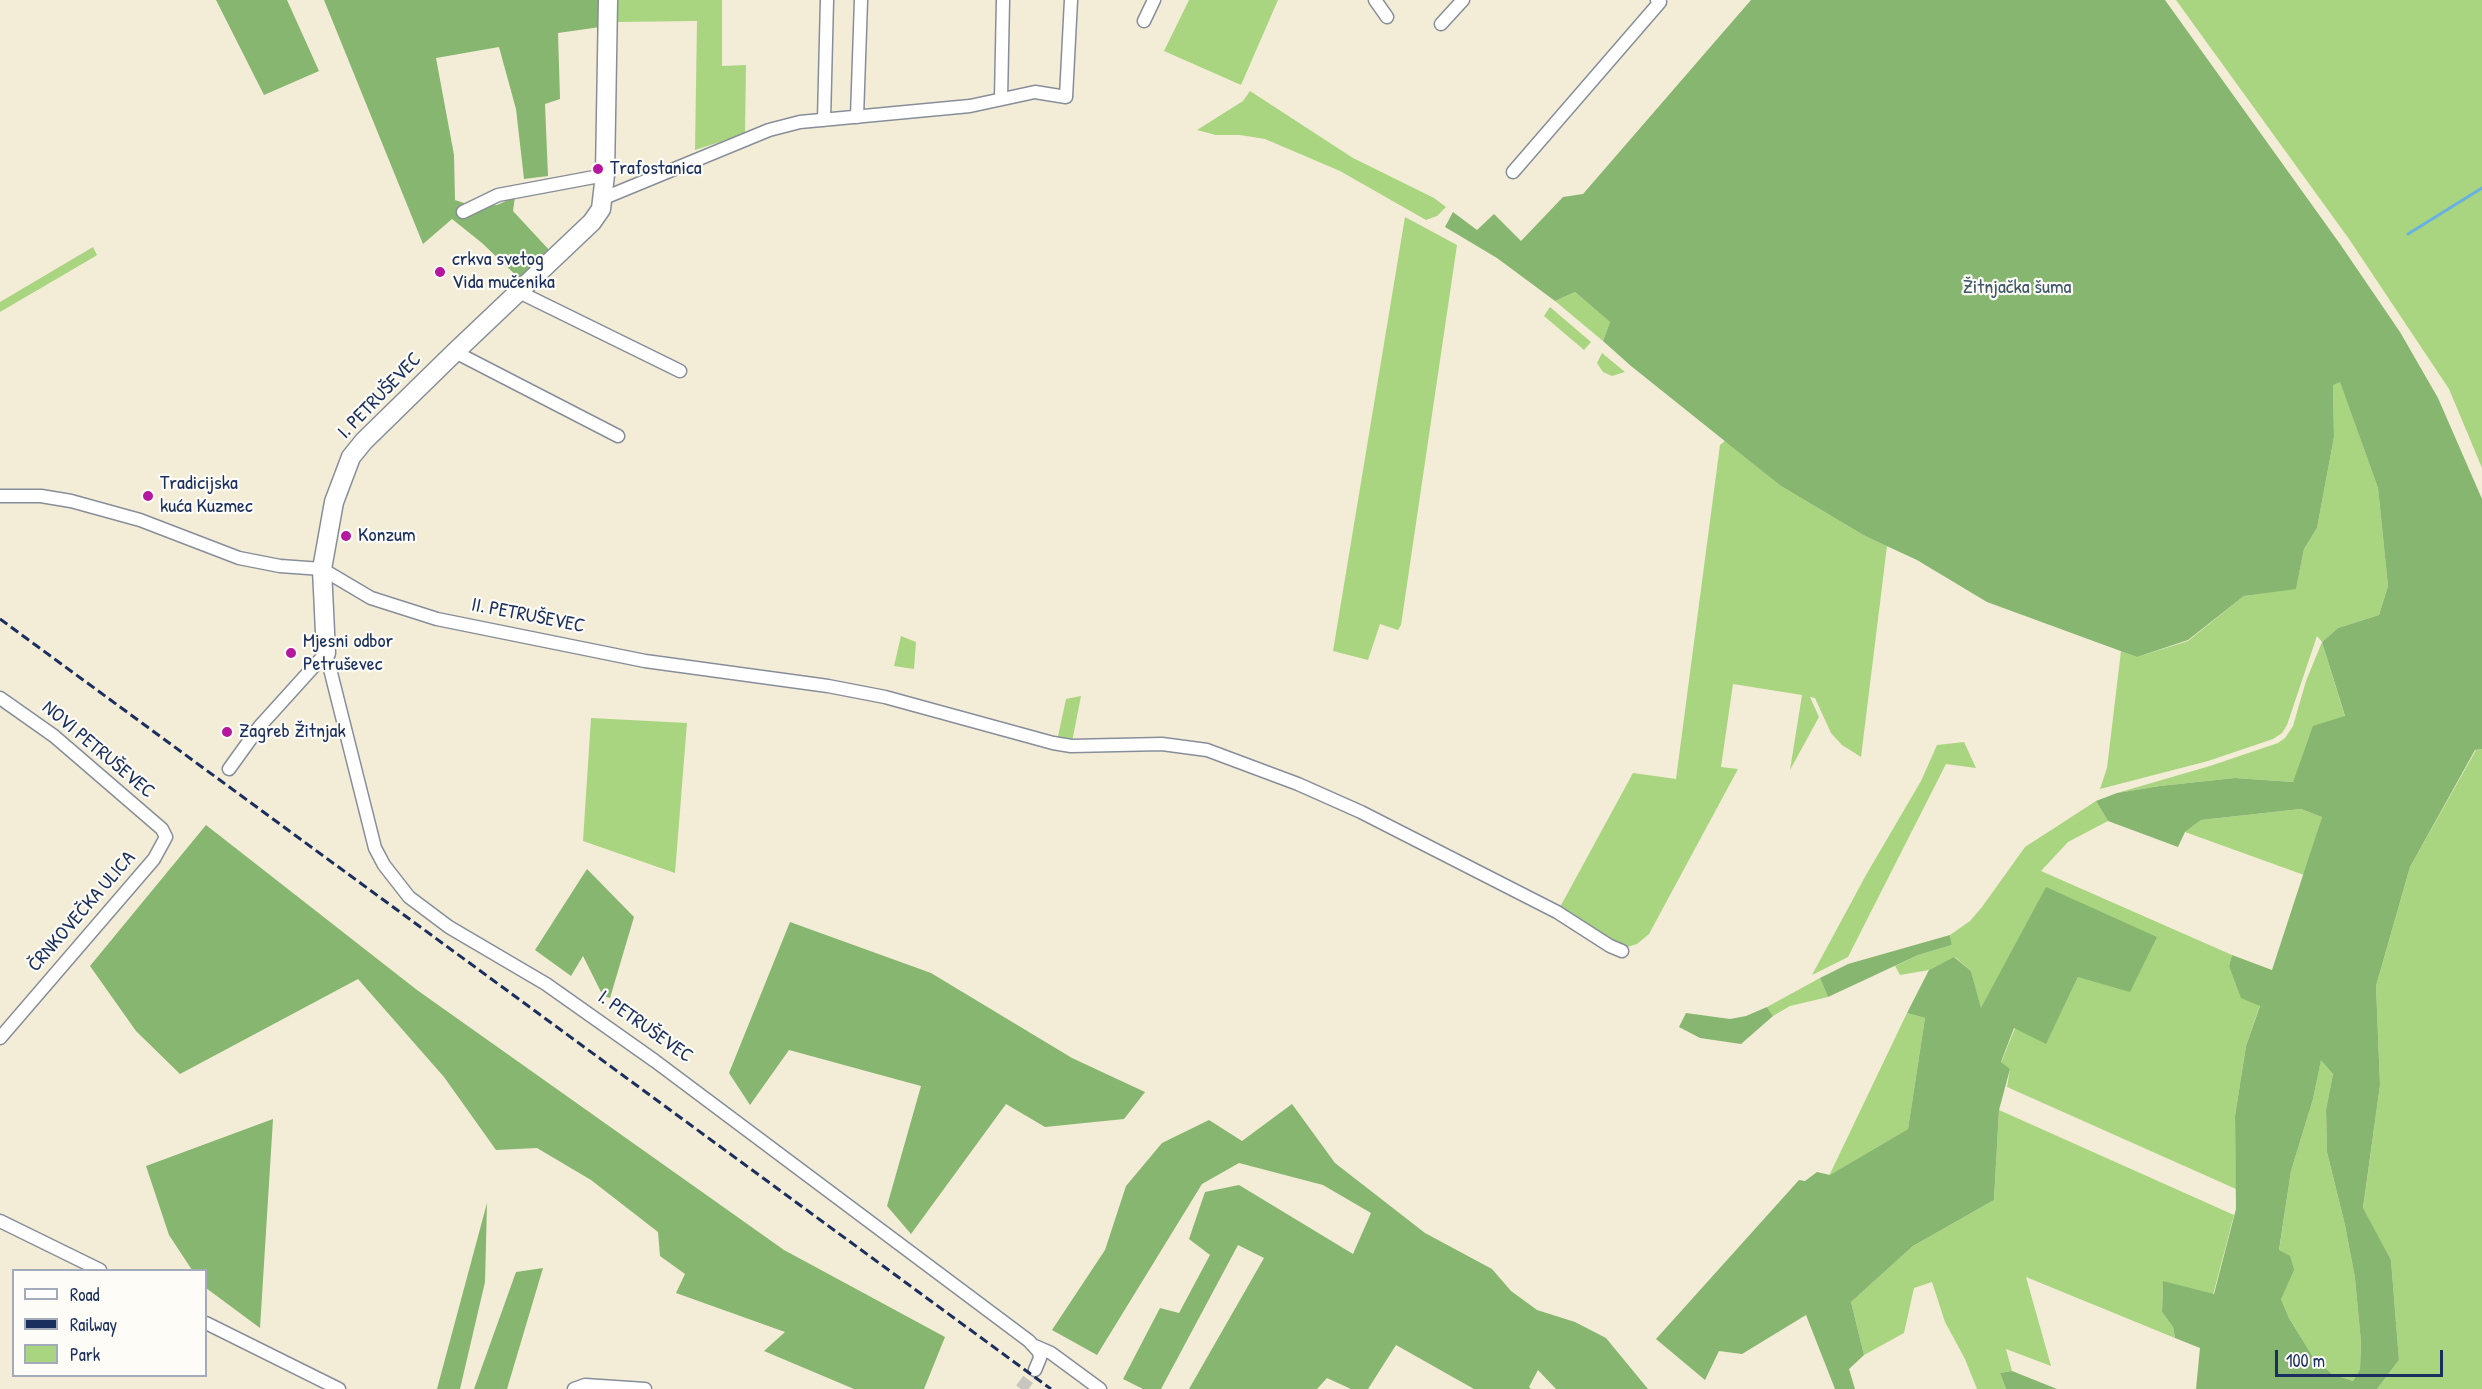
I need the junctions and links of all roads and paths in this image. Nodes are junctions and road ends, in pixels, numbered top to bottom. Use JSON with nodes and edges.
{"nodes":[{"id":1,"x":608,"y":0,"type":"edge"},
{"id":2,"x":826,"y":0,"type":"edge"},
{"id":3,"x":861,"y":0,"type":"edge"},
{"id":4,"x":1003,"y":0,"type":"edge"},
{"id":5,"x":1071,"y":0,"type":"edge"},
{"id":6,"x":1154,"y":0,"type":"edge"},
{"id":7,"x":1375,"y":0,"type":"edge"},
{"id":8,"x":1463,"y":0,"type":"edge"},
{"id":9,"x":1657,"y":0,"type":"edge"},
{"id":10,"x":1388,"y":17,"type":"dead end"},
{"id":11,"x":1144,"y":21,"type":"dead end"},
{"id":12,"x":1442,"y":24,"type":"dead end"},
{"id":13,"x":1001,"y":99,"type":"junction"},
{"id":14,"x":857,"y":117,"type":"junction"},
{"id":15,"x":824,"y":120,"type":"junction"},
{"id":16,"x":1513,"y":172,"type":"dead end"},
{"id":17,"x":605,"y":175,"type":"junction"},
{"id":18,"x":604,"y":198,"type":"junction"},
{"id":19,"x":463,"y":212,"type":"dead end"},
{"id":20,"x":517,"y":291,"type":"junction"},
{"id":21,"x":454,"y":352,"type":"junction"},
{"id":22,"x":680,"y":371,"type":"dead end"},
{"id":23,"x":618,"y":436,"type":"dead end"},
{"id":24,"x":0,"y":496,"type":"edge"},
{"id":25,"x":322,"y":569,"type":"junction"},
{"id":26,"x":326,"y":652,"type":"junction"},
{"id":27,"x":0,"y":698,"type":"edge"},
{"id":28,"x":228,"y":769,"type":"dead end"},
{"id":29,"x":166,"y":837,"type":"joint"},
{"id":30,"x":1622,"y":951,"type":"dead end"},
{"id":31,"x":0,"y":1038,"type":"edge"},
{"id":32,"x":0,"y":1221,"type":"edge"},
{"id":33,"x":98,"y":1269,"type":"edge"},
{"id":34,"x":207,"y":1323,"type":"edge"},
{"id":35,"x":1035,"y":1346,"type":"junction"},
{"id":36,"x":1035,"y":1370,"type":"tunnel mouth"},
{"id":37,"x":339,"y":1389,"type":"edge"},
{"id":38,"x":574,"y":1389,"type":"edge"},
{"id":39,"x":645,"y":1389,"type":"edge"},
{"id":40,"x":1100,"y":1389,"type":"edge"}],
"edges":[{"from":1,"to":17,"type":"street","name":"I. PETRUŠEVEC"},
{"from":2,"to":15,"type":"street"},
{"from":3,"to":14,"type":"street"},
{"from":4,"to":13,"type":"street"},
{"from":5,"to":13,"type":"street"},
{"from":6,"to":11,"type":"street"},
{"from":7,"to":10,"type":"street"},
{"from":8,"to":12,"type":"street"},
{"from":9,"to":16,"type":"street"},
{"from":13,"to":14,"type":"street"},
{"from":14,"to":15,"type":"street"},
{"from":15,"to":18,"type":"street"},
{"from":17,"to":18,"type":"street","name":"I. PETRUŠEVEC"},
{"from":17,"to":19,"type":"street"},
{"from":18,"to":20,"type":"street","name":"I. PETRUŠEVEC"},
{"from":20,"to":21,"type":"street","name":"I. PETRUŠEVEC"},
{"from":20,"to":22,"type":"street"},
{"from":21,"to":23,"type":"street"},
{"from":21,"to":25,"type":"street","name":"I. PETRUŠEVEC"},
{"from":24,"to":25,"type":"street"},
{"from":25,"to":26,"type":"street","name":"I. PETRUŠEVEC"},
{"from":25,"to":30,"type":"street","name":"II. PETRUŠEVEC"},
{"from":26,"to":28,"type":"street"},
{"from":26,"to":35,"type":"street","name":"I. PETRUŠEVEC"},
{"from":27,"to":29,"type":"street","name":"NOVI PETRUŠEVEC"},
{"from":29,"to":31,"type":"street","name":"ČRNKOVEČKA ULICA"},
{"from":32,"to":33,"type":"street"},
{"from":34,"to":37,"type":"street"},
{"from":35,"to":36,"type":"street"},
{"from":35,"to":40,"type":"street","name":"I. PETRUŠEVEC"},
{"from":38,"to":39,"type":"street"}]}
